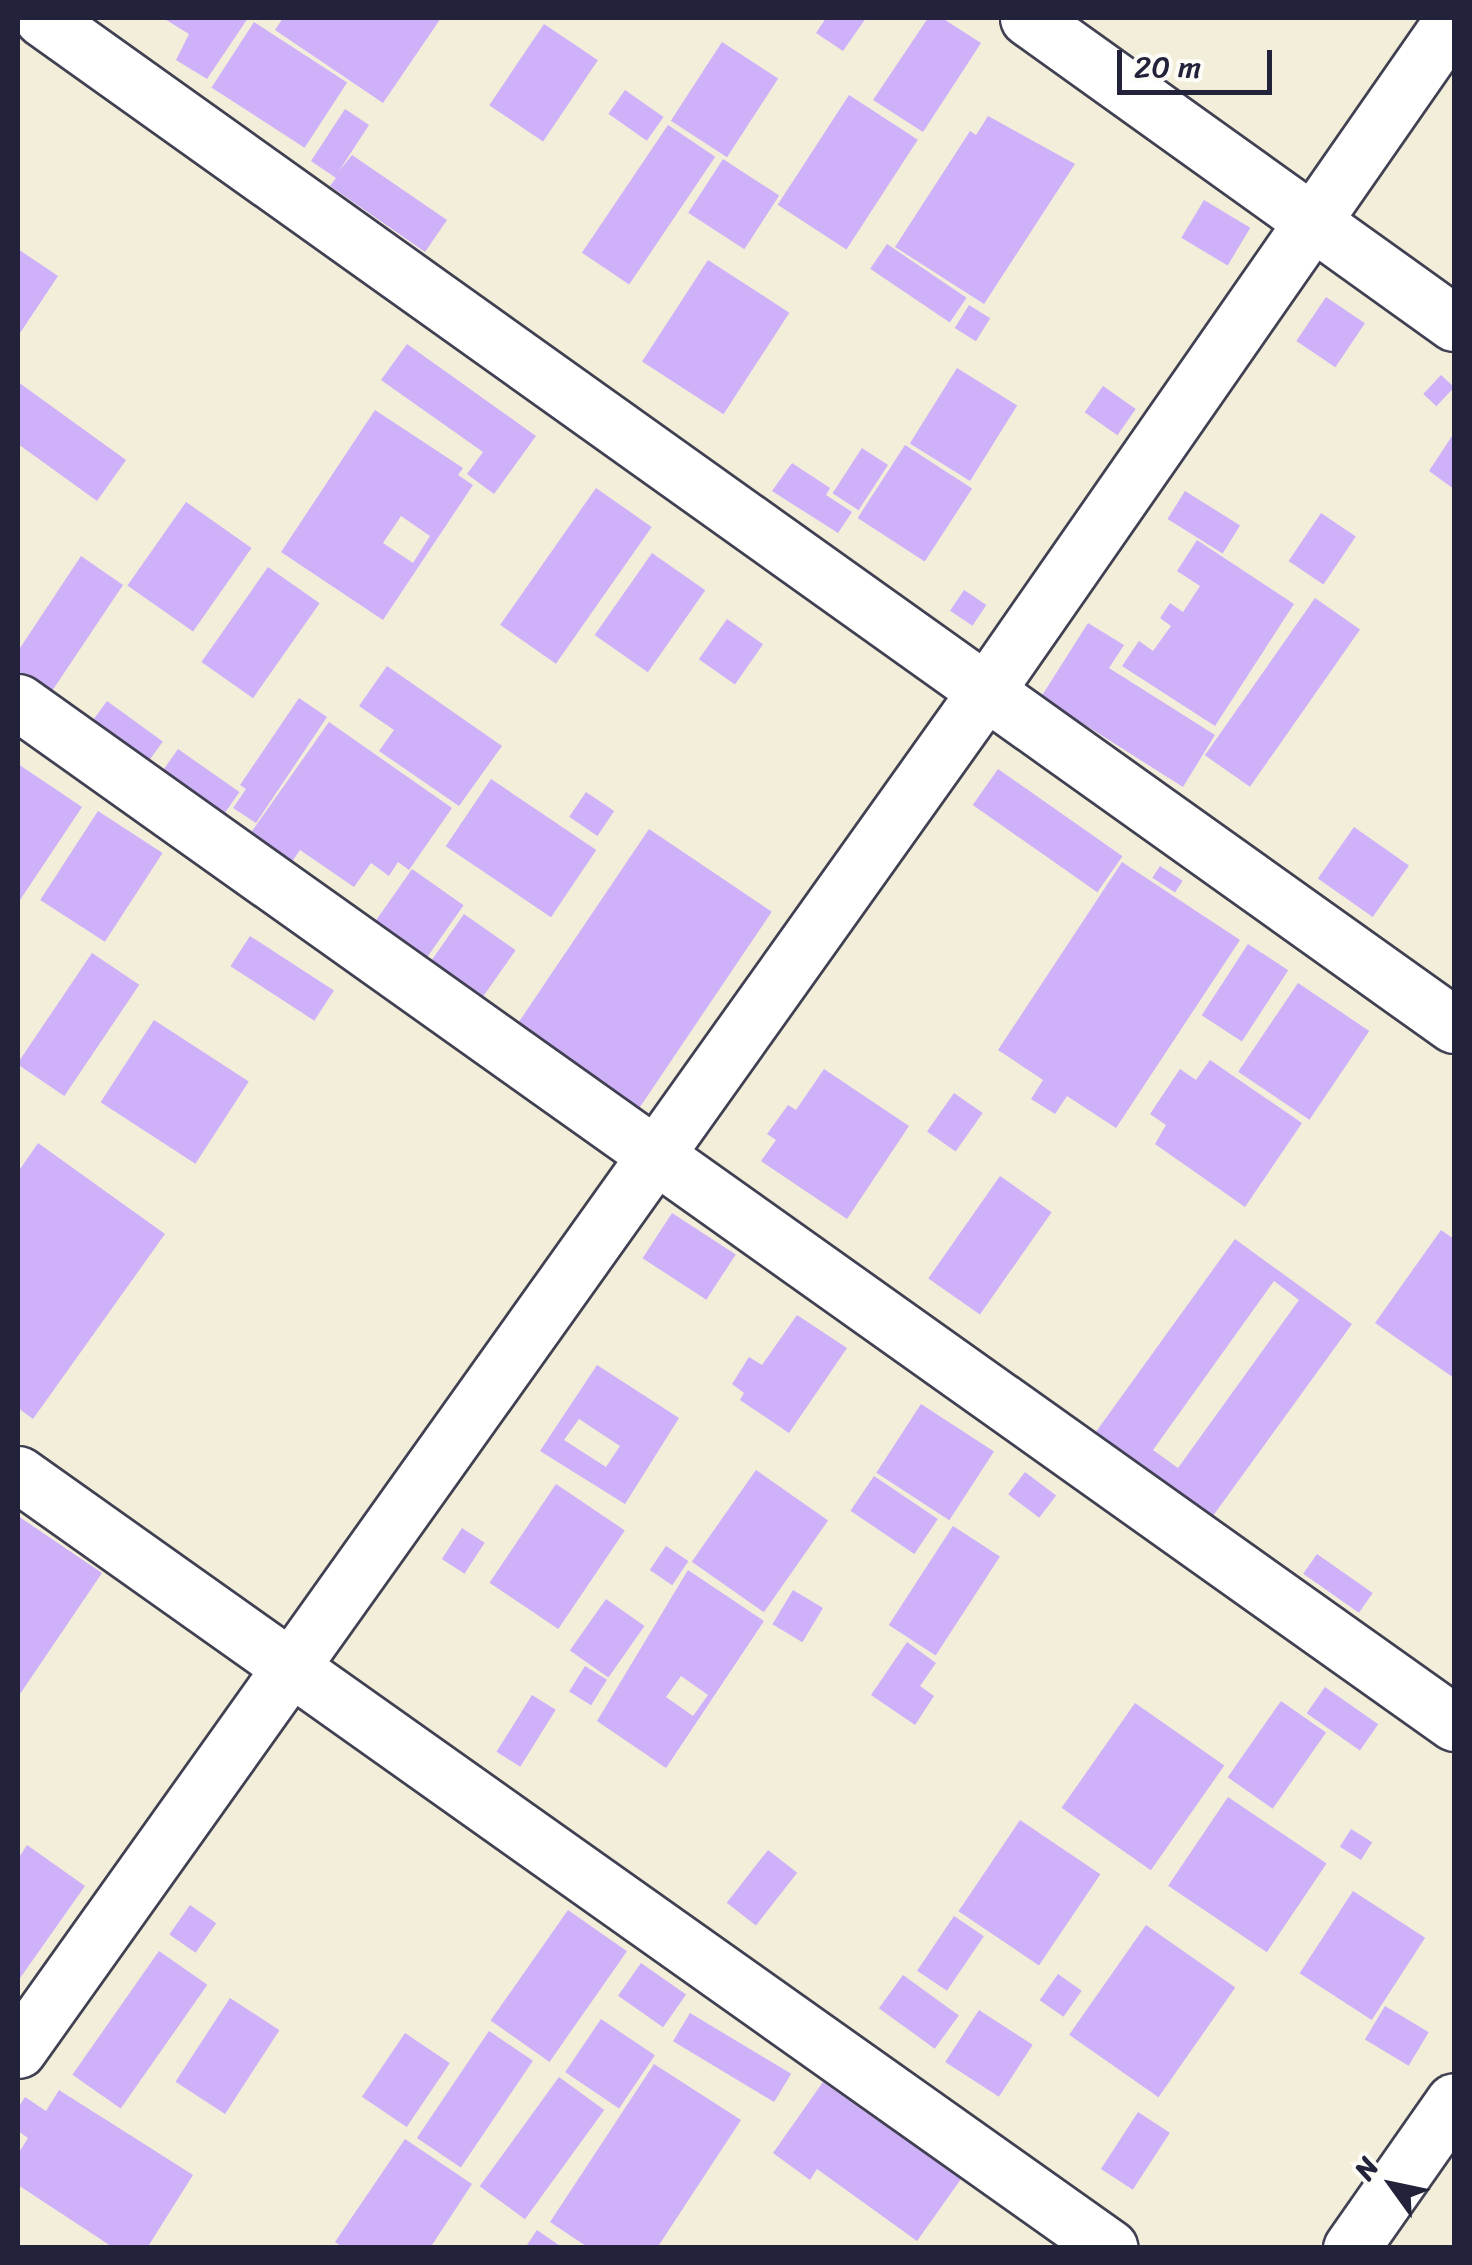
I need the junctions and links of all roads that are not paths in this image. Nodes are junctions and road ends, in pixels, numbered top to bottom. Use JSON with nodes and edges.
{"nodes":[{"id":1,"x":42,"y":18,"type":"edge"},
{"id":2,"x":1028,"y":18,"type":"edge"},
{"id":3,"x":1454,"y":18,"type":"edge"},
{"id":4,"x":1312,"y":221,"type":"junction"},
{"id":5,"x":1454,"y":322,"type":"edge"},
{"id":6,"x":986,"y":691,"type":"junction"},
{"id":7,"x":18,"y":702,"type":"edge"},
{"id":8,"x":1454,"y":1026,"type":"edge"},
{"id":9,"x":656,"y":1156,"type":"junction"},
{"id":10,"x":18,"y":1474,"type":"edge"},
{"id":11,"x":292,"y":1669,"type":"junction"},
{"id":12,"x":1454,"y":1723,"type":"edge"},
{"id":13,"x":18,"y":2050,"type":"edge"},
{"id":14,"x":1454,"y":2101,"type":"edge"},
{"id":15,"x":1110,"y":2248,"type":"edge"},
{"id":16,"x":1351,"y":2248,"type":"edge"}],
"edges":[{"from":1,"to":6,"type":"street"},
{"from":2,"to":4,"type":"street"},
{"from":3,"to":4,"type":"street"},
{"from":4,"to":5,"type":"street"},
{"from":4,"to":6,"type":"street"},
{"from":6,"to":8,"type":"street"},
{"from":6,"to":9,"type":"street"},
{"from":7,"to":9,"type":"street"},
{"from":9,"to":11,"type":"street"},
{"from":9,"to":12,"type":"street"},
{"from":10,"to":11,"type":"street"},
{"from":11,"to":13,"type":"street"},
{"from":11,"to":15,"type":"street"},
{"from":14,"to":16,"type":"street"}]}
